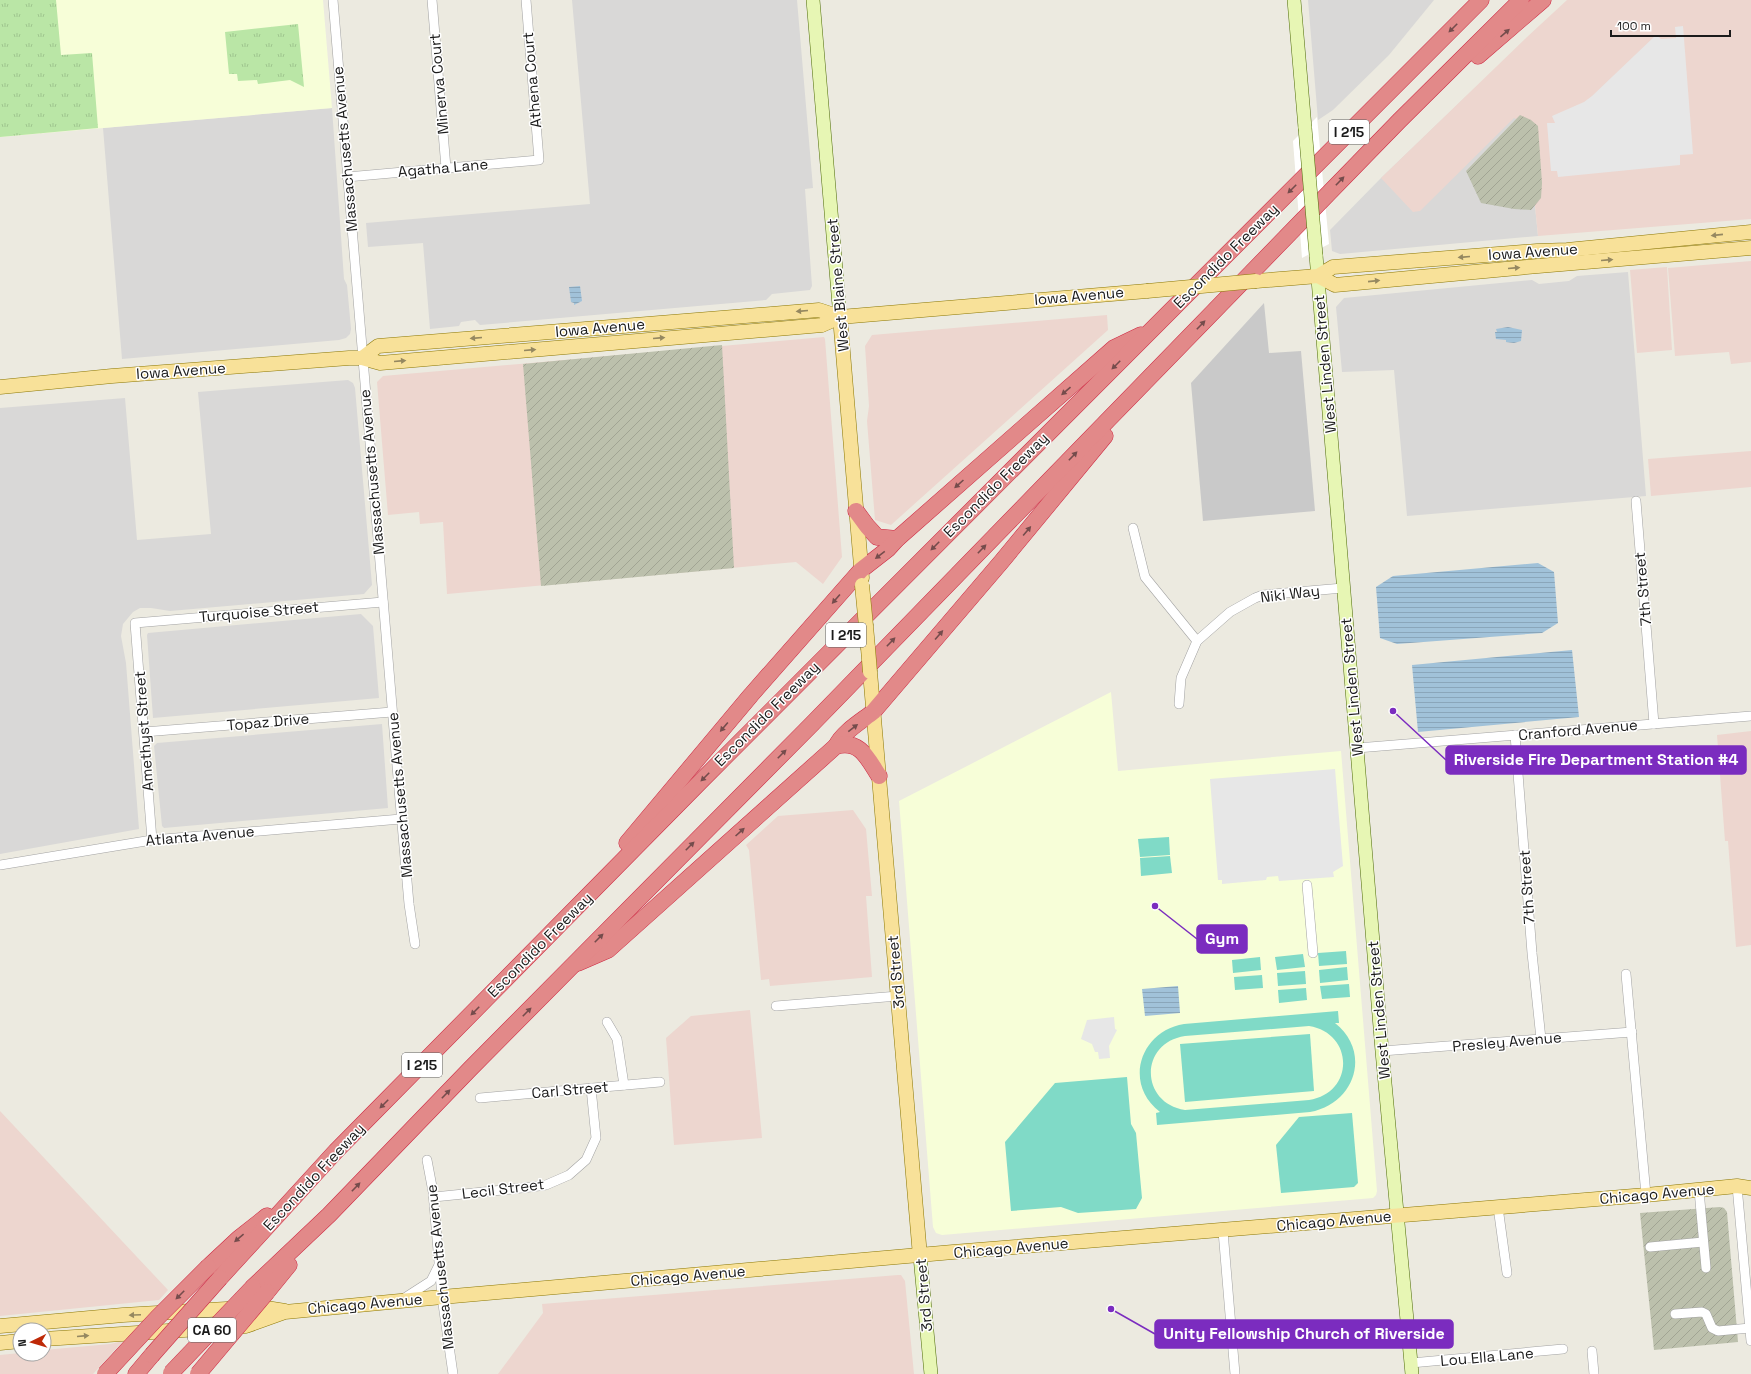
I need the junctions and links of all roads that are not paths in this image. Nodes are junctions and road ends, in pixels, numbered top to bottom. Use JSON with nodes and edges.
{"nodes":[{"id":1,"x":332,"y":0,"type":"edge"},
{"id":2,"x":432,"y":0,"type":"edge"},
{"id":3,"x":526,"y":0,"type":"edge"},
{"id":4,"x":813,"y":0,"type":"edge"},
{"id":5,"x":1294,"y":0,"type":"edge"},
{"id":6,"x":1481,"y":0,"type":"edge"},
{"id":7,"x":1521,"y":0,"type":"edge"},
{"id":8,"x":1543,"y":0,"type":"edge"},
{"id":9,"x":1399,"y":121,"type":"junction"},
{"id":10,"x":539,"y":160,"type":"joint"},
{"id":11,"x":446,"y":168,"type":"junction"},
{"id":12,"x":347,"y":177,"type":"junction"},
{"id":13,"x":1751,"y":232,"type":"edge"},
{"id":14,"x":1751,"y":248,"type":"edge"},
{"id":15,"x":1318,"y":276,"type":"junction"},
{"id":16,"x":840,"y":317,"type":"junction"},
{"id":17,"x":1154,"y":328,"type":"junction"},
{"id":18,"x":1174,"y":352,"type":"junction"},
{"id":19,"x":362,"y":358,"type":"junction"},
{"id":20,"x":0,"y":387,"type":"edge"},
{"id":21,"x":1636,"y":502,"type":"dead end"},
{"id":22,"x":856,"y":511,"type":"junction"},
{"id":23,"x":1134,"y":528,"type":"dead end"},
{"id":24,"x":897,"y":539,"type":"junction"},
{"id":25,"x":862,"y":577,"type":"junction"},
{"id":26,"x":1344,"y":588,"type":"junction"},
{"id":27,"x":383,"y":602,"type":"junction"},
{"id":28,"x":135,"y":622,"type":"joint"},
{"id":29,"x":1197,"y":641,"type":"junction"},
{"id":30,"x":1179,"y":704,"type":"dead end"},
{"id":31,"x":873,"y":706,"type":"junction"},
{"id":32,"x":392,"y":712,"type":"junction"},
{"id":33,"x":1751,"y":716,"type":"edge"},
{"id":34,"x":1654,"y":724,"type":"junction"},
{"id":35,"x":144,"y":732,"type":"junction"},
{"id":36,"x":1514,"y":735,"type":"junction"},
{"id":37,"x":836,"y":746,"type":"junction"},
{"id":38,"x":1357,"y":748,"type":"junction"},
{"id":39,"x":879,"y":776,"type":"junction"},
{"id":40,"x":402,"y":819,"type":"junction"},
{"id":41,"x":152,"y":840,"type":"junction"},
{"id":42,"x":0,"y":865,"type":"edge"},
{"id":43,"x":1307,"y":885,"type":"dead end"},
{"id":44,"x":415,"y":944,"type":"dead end"},
{"id":45,"x":542,"y":944,"type":"junction"},
{"id":46,"x":1313,"y":953,"type":"dead end"},
{"id":47,"x":571,"y":966,"type":"junction"},
{"id":48,"x":1626,"y":974,"type":"dead end"},
{"id":49,"x":898,"y":996,"type":"junction"},
{"id":50,"x":776,"y":1006,"type":"dead end"},
{"id":51,"x":607,"y":1022,"type":"dead end"},
{"id":52,"x":1632,"y":1032,"type":"junction"},
{"id":53,"x":1541,"y":1039,"type":"junction"},
{"id":54,"x":1382,"y":1051,"type":"junction"},
{"id":55,"x":660,"y":1082,"type":"dead end"},
{"id":56,"x":624,"y":1085,"type":"junction"},
{"id":57,"x":591,"y":1088,"type":"junction"},
{"id":58,"x":480,"y":1098,"type":"dead end"},
{"id":59,"x":427,"y":1160,"type":"dead end"},
{"id":60,"x":1751,"y":1181,"type":"edge"},
{"id":61,"x":1737,"y":1186,"type":"junction"},
{"id":62,"x":303,"y":1188,"type":"junction"},
{"id":63,"x":1751,"y":1188,"type":"edge"},
{"id":64,"x":1699,"y":1190,"type":"junction"},
{"id":65,"x":1646,"y":1195,"type":"junction"},
{"id":66,"x":434,"y":1197,"type":"junction"},
{"id":67,"x":1498,"y":1208,"type":"junction"},
{"id":68,"x":329,"y":1215,"type":"joint"},
{"id":69,"x":1397,"y":1216,"type":"junction"},
{"id":70,"x":1223,"y":1231,"type":"junction"},
{"id":71,"x":1703,"y":1242,"type":"junction"},
{"id":72,"x":1650,"y":1247,"type":"dead end"},
{"id":73,"x":920,"y":1256,"type":"junction"},
{"id":74,"x":439,"y":1264,"type":"junction"},
{"id":75,"x":1706,"y":1268,"type":"dead end"},
{"id":76,"x":1507,"y":1273,"type":"dead end"},
{"id":77,"x":260,"y":1290,"type":"junction"},
{"id":78,"x":442,"y":1297,"type":"junction"},
{"id":79,"x":398,"y":1301,"type":"junction"},
{"id":80,"x":285,"y":1312,"type":"junction"},
{"id":81,"x":1675,"y":1314,"type":"dead end"},
{"id":82,"x":0,"y":1326,"type":"edge"},
{"id":83,"x":1750,"y":1328,"type":"junction"},
{"id":84,"x":52,"y":1338,"type":"edge"},
{"id":85,"x":1751,"y":1340,"type":"edge"},
{"id":86,"x":12,"y":1342,"type":"edge"},
{"id":87,"x":0,"y":1343,"type":"edge"},
{"id":88,"x":1563,"y":1349,"type":"dead end"},
{"id":89,"x":1592,"y":1351,"type":"dead end"},
{"id":90,"x":1411,"y":1369,"type":"edge"},
{"id":91,"x":170,"y":1373,"type":"edge"},
{"id":92,"x":106,"y":1374,"type":"edge"},
{"id":93,"x":136,"y":1374,"type":"edge"},
{"id":94,"x":198,"y":1374,"type":"edge"},
{"id":95,"x":453,"y":1374,"type":"edge"},
{"id":96,"x":931,"y":1374,"type":"edge"},
{"id":97,"x":1235,"y":1374,"type":"edge"},
{"id":98,"x":1594,"y":1374,"type":"edge"}],
"edges":[{"from":1,"to":12,"type":"street","name":"Massachusetts Avenue"},
{"from":2,"to":11,"type":"street","name":"Minerva Court"},
{"from":3,"to":10,"type":"street","name":"Athena Court"},
{"from":4,"to":16,"type":"main road","name":"West Blaine Street"},
{"from":5,"to":15,"type":"main road","name":"West Linden Street","bridge":true},
{"from":6,"to":17,"type":"highway","name":"Escondido Freeway","number":"I 215","one_way":true},
{"from":7,"to":9,"type":"highway","name":"Escondido Freeway","number":"I 215"},
{"from":9,"to":8,"type":"highway","one_way":true},
{"from":18,"to":9,"type":"highway","name":"Escondido Freeway","number":"I 215","one_way":true},
{"from":10,"to":11,"type":"street","name":"Agatha Lane"},
{"from":11,"to":12,"type":"street","name":"Agatha Lane"},
{"from":12,"to":19,"type":"street","name":"Massachusetts Avenue"},
{"from":13,"to":15,"type":"main road","name":"Iowa Avenue","one_way":true},
{"from":15,"to":14,"type":"main road","name":"Iowa Avenue","one_way":true},
{"from":15,"to":16,"type":"main road","name":"Iowa Avenue","bridge":true},
{"from":15,"to":26,"type":"main road","name":"West Linden Street"},
{"from":16,"to":19,"type":"main road","name":"Iowa Avenue"},
{"from":16,"to":22,"type":"main road","name":"West Blaine Street"},
{"from":17,"to":24,"type":"highway","one_way":true},
{"from":17,"to":45,"type":"highway","name":"Escondido Freeway","number":"I 215","one_way":true},
{"from":31,"to":18,"type":"highway","one_way":true},
{"from":47,"to":18,"type":"highway","name":"Escondido Freeway","number":"I 215","one_way":true},
{"from":19,"to":20,"type":"main road","name":"Iowa Avenue"},
{"from":19,"to":27,"type":"street","name":"Massachusetts Avenue"},
{"from":21,"to":34,"type":"street","name":"7th Street"},
{"from":22,"to":24,"type":"highway"},
{"from":22,"to":25,"type":"main road","name":"West Blaine Street"},
{"from":23,"to":29,"type":"street"},
{"from":24,"to":25,"type":"highway","one_way":true},
{"from":25,"to":31,"type":"main road","name":"3rd Street","bridge":true},
{"from":25,"to":45,"type":"highway","one_way":true},
{"from":26,"to":29,"type":"street","name":"Niki Way"},
{"from":26,"to":38,"type":"main road","name":"West Linden Street"},
{"from":27,"to":28,"type":"street","name":"Turquoise Street"},
{"from":27,"to":32,"type":"street","name":"Massachusetts Avenue"},
{"from":28,"to":35,"type":"street","name":"Amethyst Street"},
{"from":29,"to":30,"type":"street","name":"Niki Way"},
{"from":37,"to":31,"type":"highway","one_way":true},
{"from":31,"to":39,"type":"main road","name":"3rd Street"},
{"from":32,"to":35,"type":"street","name":"Topaz Drive"},
{"from":32,"to":40,"type":"street","name":"Massachusetts Avenue"},
{"from":33,"to":34,"type":"street","name":"Cranford Avenue"},
{"from":34,"to":36,"type":"street","name":"Cranford Avenue"},
{"from":35,"to":41,"type":"street","name":"Amethyst Street"},
{"from":36,"to":38,"type":"street","name":"Cranford Avenue"},
{"from":36,"to":53,"type":"street","name":"7th Street"},
{"from":37,"to":39,"type":"highway"},
{"from":47,"to":37,"type":"highway","one_way":true},
{"from":38,"to":54,"type":"main road","name":"West Linden Street"},
{"from":39,"to":49,"type":"main road","name":"3rd Street"},
{"from":40,"to":41,"type":"street","name":"Atlanta Avenue"},
{"from":40,"to":44,"type":"street","name":"Massachusetts Avenue"},
{"from":41,"to":42,"type":"street","name":"Atlanta Avenue"},
{"from":43,"to":46,"type":"street"},
{"from":45,"to":62,"type":"highway","name":"Escondido Freeway","number":"I 215","one_way":true},
{"from":68,"to":47,"type":"highway","name":"Escondido Freeway","number":"I 215","one_way":true},
{"from":48,"to":52,"type":"street"},
{"from":49,"to":50,"type":"street"},
{"from":49,"to":73,"type":"main road","name":"3rd Street"},
{"from":51,"to":56,"type":"street"},
{"from":52,"to":53,"type":"street","name":"Presley Avenue"},
{"from":52,"to":65,"type":"street"},
{"from":53,"to":54,"type":"street","name":"Presley Avenue"},
{"from":54,"to":69,"type":"main road","name":"West Linden Street"},
{"from":55,"to":56,"type":"street","name":"Carl Street"},
{"from":56,"to":57,"type":"street","name":"Carl Street"},
{"from":57,"to":58,"type":"street","name":"Carl Street"},
{"from":57,"to":66,"type":"street","name":"Lecil Street"},
{"from":59,"to":66,"type":"street","name":"Massachusetts Avenue"},
{"from":60,"to":61,"type":"main road","name":"Chicago Avenue"},
{"from":61,"to":63,"type":"main road","name":"Chicago Avenue"},
{"from":61,"to":64,"type":"main road","name":"Chicago Avenue"},
{"from":61,"to":83,"type":"street"},
{"from":62,"to":92,"type":"highway","one_way":true,"bridge":true},
{"from":62,"to":93,"type":"highway","name":"Escondido Freeway","number":"I 215","bridge":true},
{"from":64,"to":65,"type":"main road","name":"Chicago Avenue"},
{"from":64,"to":71,"type":"street"},
{"from":65,"to":67,"type":"main road","name":"Chicago Avenue"},
{"from":66,"to":74,"type":"street","name":"Massachusetts Avenue"},
{"from":67,"to":69,"type":"main road","name":"Chicago Avenue"},
{"from":67,"to":76,"type":"street"},
{"from":68,"to":77,"type":"highway","number":"CA 60"},
{"from":69,"to":70,"type":"main road","name":"Chicago Avenue"},
{"from":69,"to":90,"type":"main road","name":"West Linden Street"},
{"from":70,"to":73,"type":"main road","name":"Chicago Avenue"},
{"from":70,"to":97,"type":"street"},
{"from":71,"to":72,"type":"street"},
{"from":71,"to":75,"type":"street"},
{"from":73,"to":78,"type":"main road","name":"Chicago Avenue"},
{"from":73,"to":96,"type":"main road","name":"3rd Street"},
{"from":74,"to":78,"type":"street","name":"Massachusetts Avenue"},
{"from":74,"to":79,"type":"street"},
{"from":77,"to":91,"type":"highway","number":"CA 60","bridge":true},
{"from":77,"to":94,"type":"highway","bridge":true},
{"from":78,"to":79,"type":"main road","name":"Chicago Avenue"},
{"from":78,"to":95,"type":"street","name":"Massachusetts Avenue"},
{"from":79,"to":80,"type":"main road","name":"Chicago Avenue"},
{"from":80,"to":82,"type":"main road","name":"Chicago Avenue","one_way":true},
{"from":84,"to":80,"type":"main road","name":"Chicago Avenue","one_way":true},
{"from":81,"to":83,"type":"street"},
{"from":83,"to":85,"type":"street"},
{"from":86,"to":87,"type":"main road"},
{"from":88,"to":90,"type":"street","name":"Lou Ella Lane"},
{"from":89,"to":98,"type":"street"}]}
